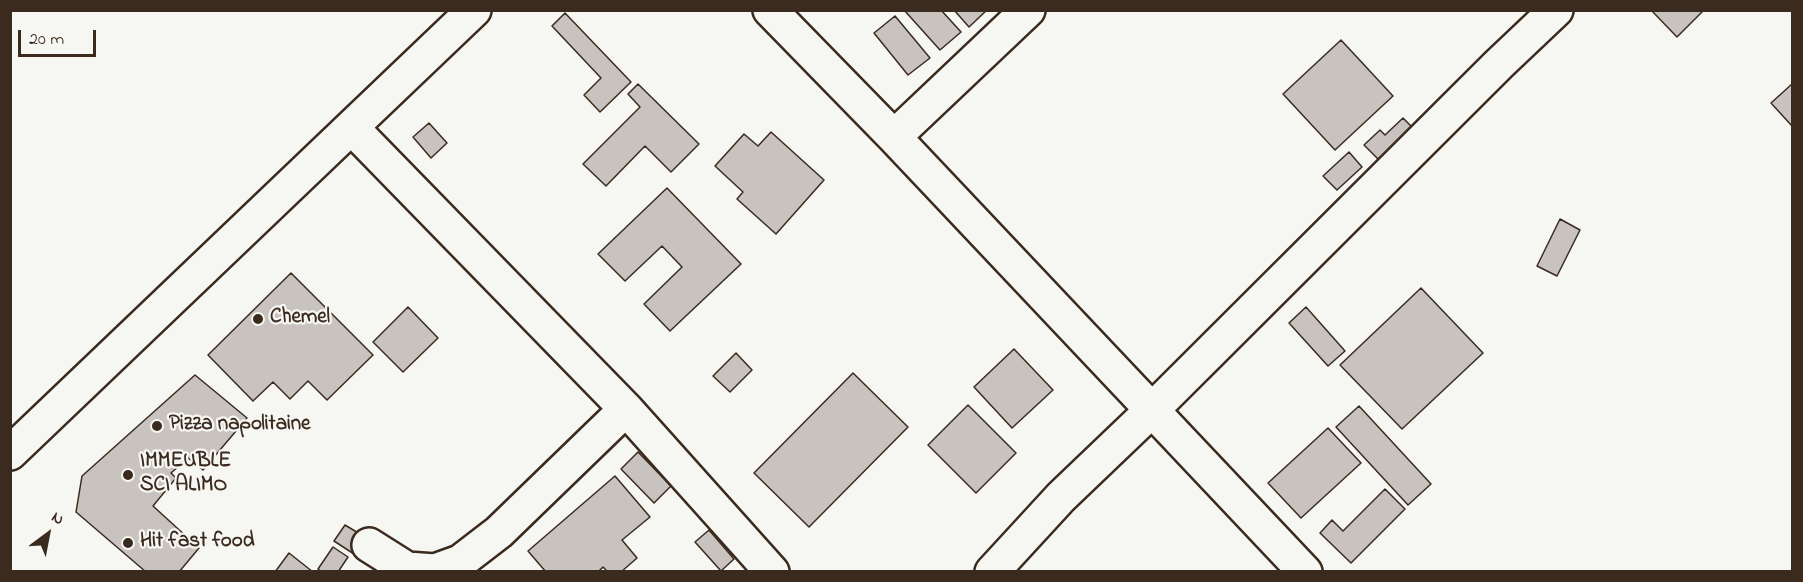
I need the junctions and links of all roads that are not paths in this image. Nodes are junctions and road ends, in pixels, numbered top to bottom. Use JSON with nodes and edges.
{"nodes":[{"id":1,"x":474,"y":10,"type":"edge"},
{"id":2,"x":770,"y":10,"type":"edge"},
{"id":3,"x":1028,"y":10,"type":"edge"},
{"id":4,"x":1556,"y":10,"type":"edge"},
{"id":5,"x":352,"y":128,"type":"junction"},
{"id":6,"x":894,"y":137,"type":"junction"},
{"id":7,"x":626,"y":409,"type":"junction"},
{"id":8,"x":1152,"y":410,"type":"junction"},
{"id":9,"x":10,"y":453,"type":"edge"},
{"id":10,"x":369,"y":544,"type":"dead end"},
{"id":11,"x":772,"y":572,"type":"edge"},
{"id":12,"x":992,"y":572,"type":"edge"},
{"id":13,"x":1305,"y":572,"type":"edge"}],
"edges":[{"from":1,"to":5,"type":"street"},
{"from":2,"to":6,"type":"street"},
{"from":3,"to":6,"type":"street"},
{"from":4,"to":8,"type":"street"},
{"from":5,"to":7,"type":"street"},
{"from":5,"to":9,"type":"street"},
{"from":6,"to":8,"type":"street"},
{"from":7,"to":10,"type":"street"},
{"from":7,"to":11,"type":"street"},
{"from":8,"to":12,"type":"street"},
{"from":8,"to":13,"type":"street"}]}
